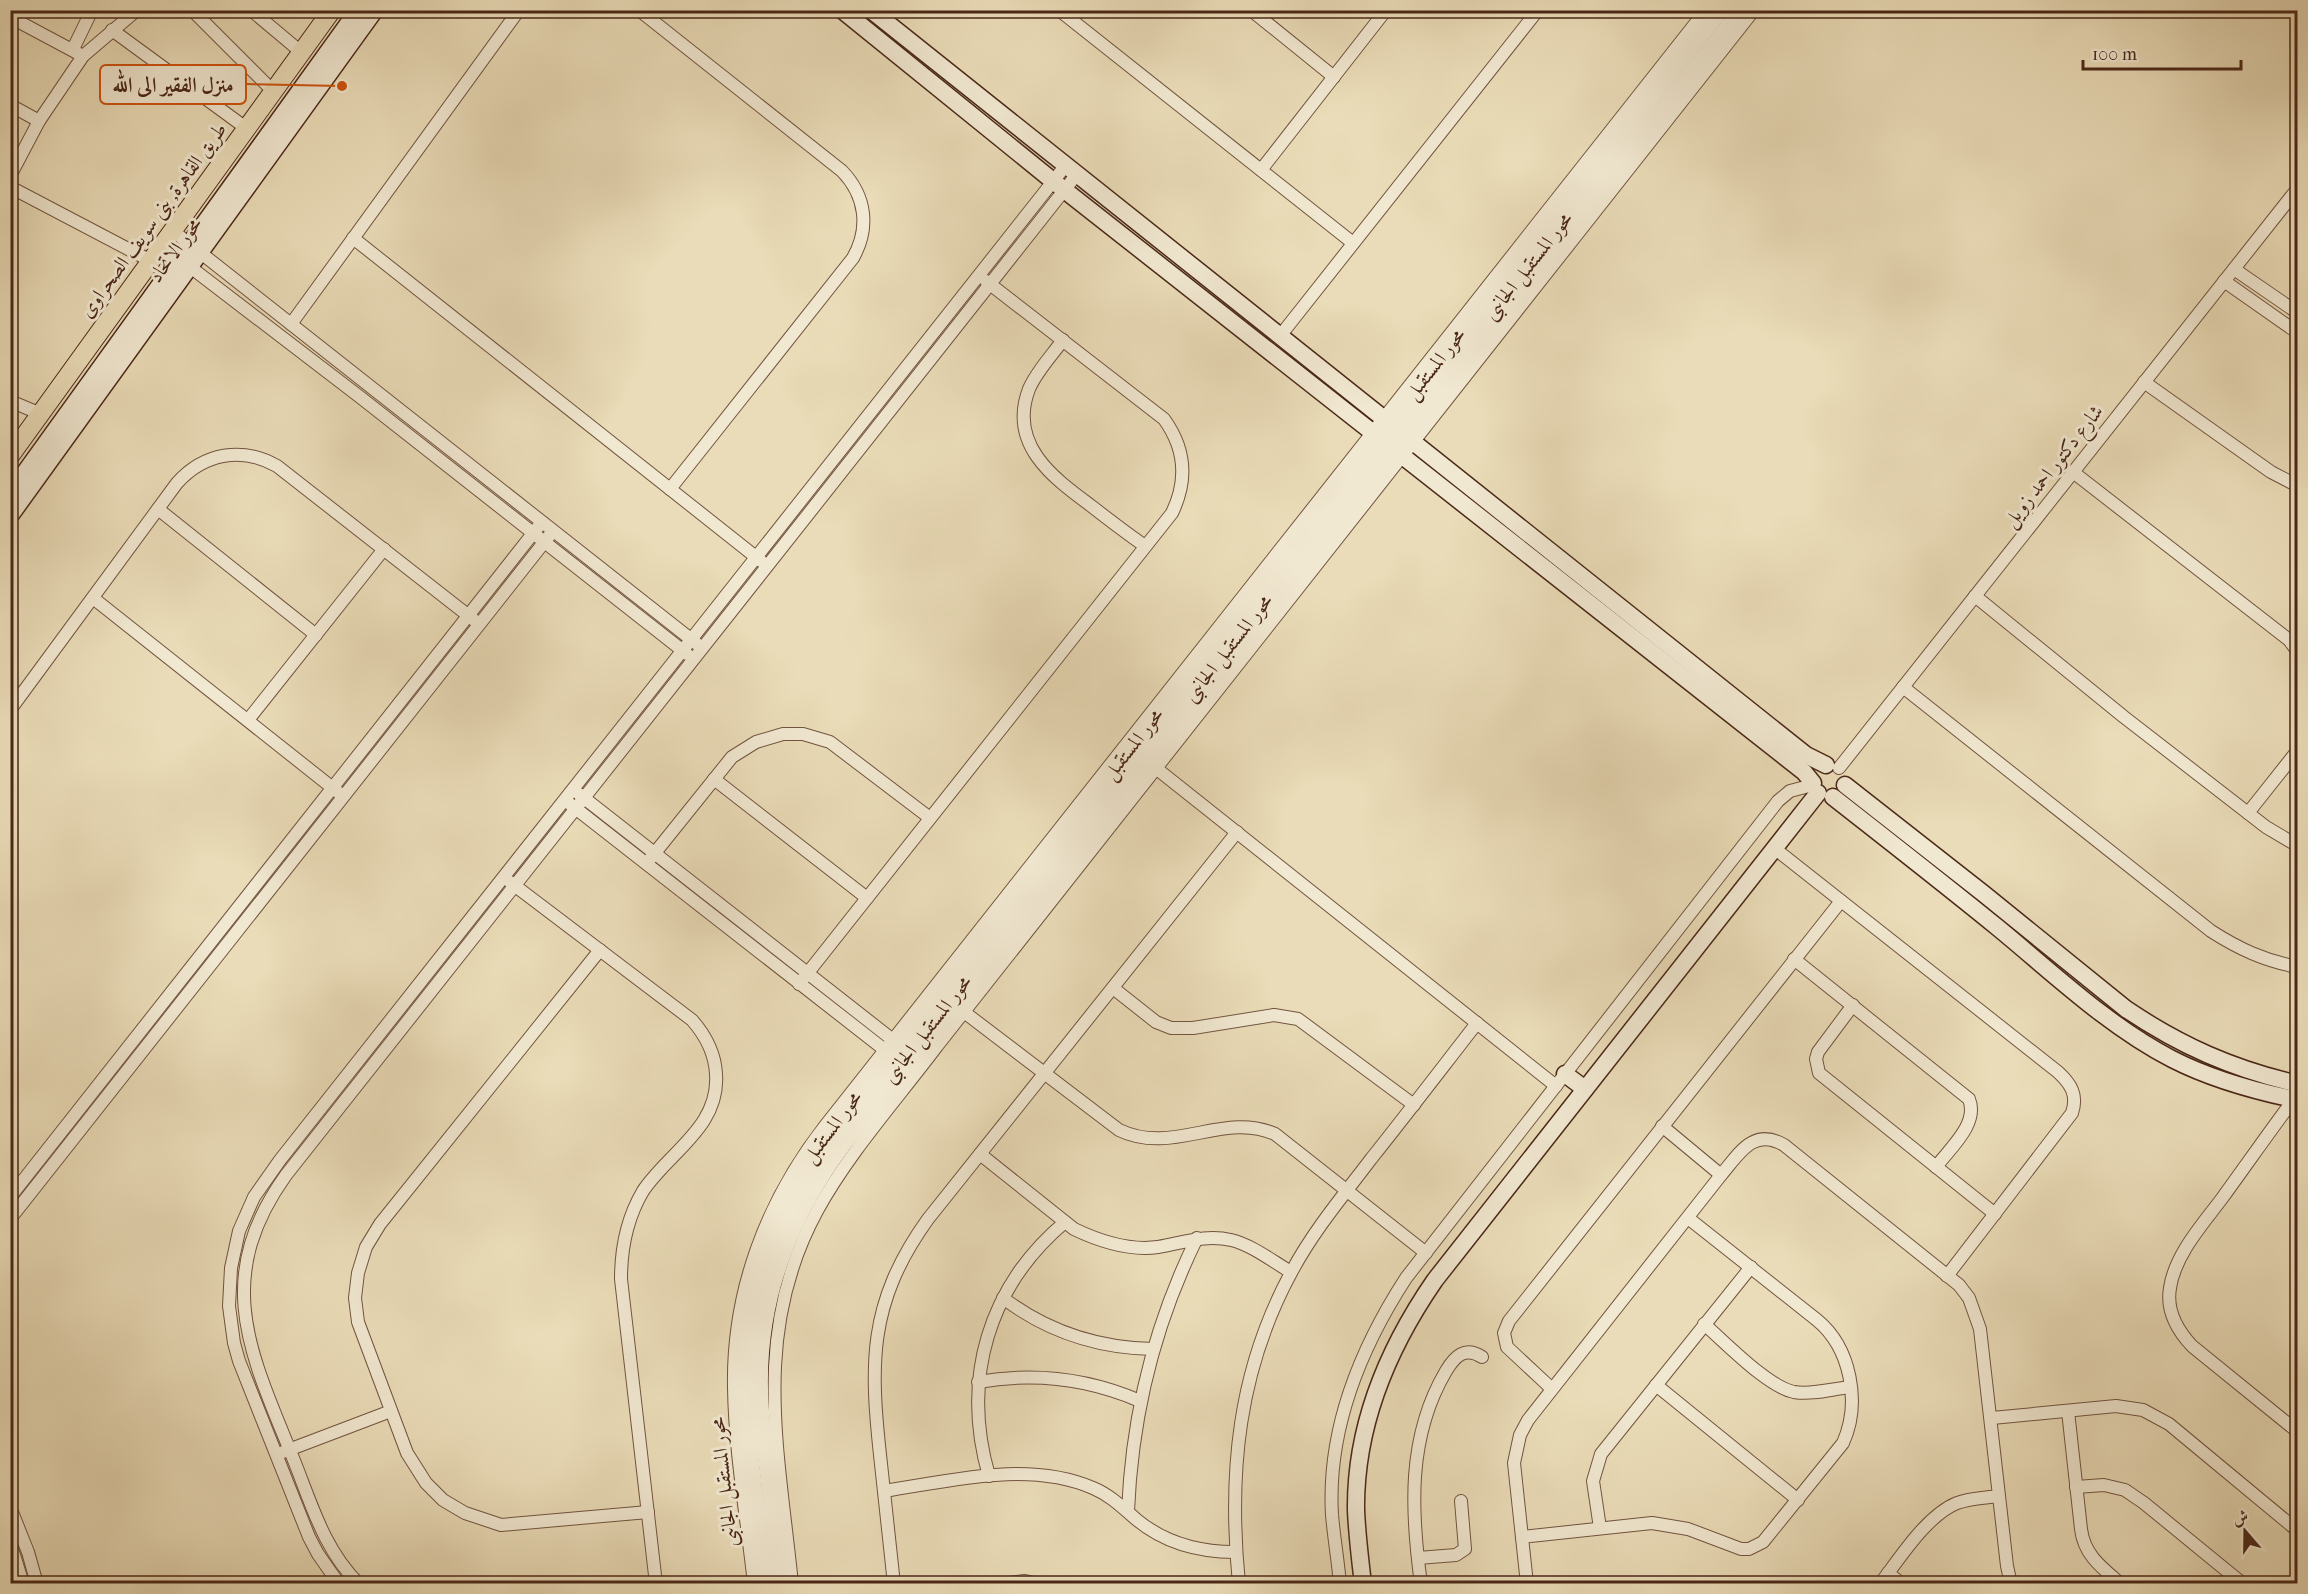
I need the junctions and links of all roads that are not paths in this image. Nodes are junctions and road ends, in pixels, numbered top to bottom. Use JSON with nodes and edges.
{"nodes":[{"id":1,"x":92,"y":10,"type":"edge"},
{"id":2,"x":137,"y":10,"type":"edge"},
{"id":3,"x":192,"y":10,"type":"edge"},
{"id":4,"x":251,"y":10,"type":"edge"},
{"id":5,"x":332,"y":10,"type":"edge"},
{"id":6,"x":358,"y":10,"type":"edge"},
{"id":7,"x":375,"y":10,"type":"edge"},
{"id":8,"x":519,"y":10,"type":"edge"},
{"id":9,"x":639,"y":10,"type":"edge"},
{"id":10,"x":842,"y":10,"type":"edge"},
{"id":11,"x":871,"y":10,"type":"edge"},
{"id":12,"x":1059,"y":10,"type":"edge"},
{"id":13,"x":1251,"y":10,"type":"edge"},
{"id":14,"x":1386,"y":10,"type":"edge"},
{"id":15,"x":1538,"y":10,"type":"edge"},
{"id":16,"x":1706,"y":10,"type":"edge"},
{"id":17,"x":1721,"y":10,"type":"edge"},
{"id":18,"x":1741,"y":10,"type":"edge"},
{"id":19,"x":1754,"y":10,"type":"edge"},
{"id":20,"x":10,"y":17,"type":"edge"},
{"id":21,"x":112,"y":30,"type":"junction"},
{"id":22,"x":301,"y":52,"type":"junction"},
{"id":23,"x":78,"y":53,"type":"junction"},
{"id":24,"x":1334,"y":77,"type":"junction"},
{"id":25,"x":273,"y":91,"type":"junction"},
{"id":26,"x":10,"y":105,"type":"edge"},
{"id":27,"x":39,"y":121,"type":"junction"},
{"id":28,"x":246,"y":128,"type":"junction"},
{"id":29,"x":1072,"y":170,"type":"junction"},
{"id":30,"x":1261,"y":170,"type":"junction"},
{"id":31,"x":10,"y":176,"type":"edge"},
{"id":32,"x":1059,"y":186,"type":"junction"},
{"id":33,"x":10,"y":187,"type":"edge"},
{"id":34,"x":2298,"y":188,"type":"edge"},
{"id":35,"x":173,"y":231,"type":"junction"},
{"id":36,"x":353,"y":238,"type":"junction"},
{"id":37,"x":1353,"y":243,"type":"junction"},
{"id":38,"x":156,"y":255,"type":"junction"},
{"id":39,"x":189,"y":256,"type":"junction"},
{"id":40,"x":2234,"y":269,"type":"junction"},
{"id":41,"x":978,"y":276,"type":"junction"},
{"id":42,"x":2224,"y":281,"type":"junction"},
{"id":43,"x":990,"y":285,"type":"junction"},
{"id":44,"x":2298,"y":313,"type":"edge"},
{"id":45,"x":291,"y":324,"type":"junction"},
{"id":46,"x":2298,"y":333,"type":"edge"},
{"id":47,"x":1280,"y":336,"type":"junction"},
{"id":48,"x":1063,"y":340,"type":"junction"},
{"id":49,"x":2144,"y":382,"type":"junction"},
{"id":50,"x":10,"y":400,"type":"edge"},
{"id":51,"x":40,"y":414,"type":"junction"},
{"id":52,"x":1399,"y":430,"type":"junction"},
{"id":53,"x":1388,"y":445,"type":"junction"},
{"id":54,"x":10,"y":456,"type":"edge"},
{"id":55,"x":2073,"y":472,"type":"junction"},
{"id":56,"x":2298,"y":486,"type":"edge"},
{"id":57,"x":670,"y":489,"type":"junction"},
{"id":58,"x":10,"y":493,"type":"edge"},
{"id":59,"x":158,"y":509,"type":"junction"},
{"id":60,"x":10,"y":516,"type":"edge"},
{"id":61,"x":542,"y":522,"type":"junction"},
{"id":62,"x":554,"y":531,"type":"junction"},
{"id":63,"x":534,"y":533,"type":"junction"},
{"id":64,"x":545,"y":542,"type":"junction"},
{"id":65,"x":1145,"y":546,"type":"junction"},
{"id":66,"x":384,"y":549,"type":"junction"},
{"id":67,"x":756,"y":557,"type":"junction"},
{"id":68,"x":767,"y":566,"type":"junction"},
{"id":69,"x":1975,"y":596,"type":"junction"},
{"id":70,"x":93,"y":598,"type":"junction"},
{"id":71,"x":469,"y":615,"type":"junction"},
{"id":72,"x":480,"y":624,"type":"junction"},
{"id":73,"x":316,"y":634,"type":"junction"},
{"id":74,"x":691,"y":639,"type":"junction"},
{"id":75,"x":702,"y":649,"type":"junction"},
{"id":76,"x":682,"y":650,"type":"junction"},
{"id":77,"x":2298,"y":652,"type":"edge"},
{"id":78,"x":694,"y":659,"type":"junction"},
{"id":79,"x":1903,"y":687,"type":"junction"},
{"id":80,"x":1715,"y":693,"type":"junction"},
{"id":81,"x":10,"y":710,"type":"edge"},
{"id":82,"x":248,"y":720,"type":"junction"},
{"id":83,"x":2298,"y":750,"type":"edge"},
{"id":84,"x":1832,"y":767,"type":"junction"},
{"id":85,"x":1157,"y":769,"type":"junction"},
{"id":86,"x":714,"y":779,"type":"junction"},
{"id":87,"x":333,"y":788,"type":"junction"},
{"id":88,"x":1824,"y":789,"type":"junction"},
{"id":89,"x":573,"y":790,"type":"junction"},
{"id":90,"x":344,"y":796,"type":"junction"},
{"id":91,"x":584,"y":798,"type":"junction"},
{"id":92,"x":564,"y":800,"type":"junction"},
{"id":93,"x":576,"y":809,"type":"junction"},
{"id":94,"x":2248,"y":813,"type":"junction"},
{"id":95,"x":930,"y":818,"type":"junction"},
{"id":96,"x":1237,"y":832,"type":"junction"},
{"id":97,"x":2298,"y":846,"type":"edge"},
{"id":98,"x":1774,"y":848,"type":"junction"},
{"id":99,"x":655,"y":854,"type":"junction"},
{"id":100,"x":647,"y":864,"type":"junction"},
{"id":101,"x":504,"y":877,"type":"junction"},
{"id":102,"x":515,"y":885,"type":"junction"},
{"id":103,"x":867,"y":898,"type":"junction"},
{"id":104,"x":1841,"y":901,"type":"junction"},
{"id":105,"x":600,"y":950,"type":"junction"},
{"id":106,"x":1794,"y":959,"type":"junction"},
{"id":107,"x":2298,"y":967,"type":"edge"},
{"id":108,"x":808,"y":973,"type":"junction"},
{"id":109,"x":799,"y":984,"type":"junction"},
{"id":110,"x":1113,"y":988,"type":"junction"},
{"id":111,"x":1853,"y":1005,"type":"junction"},
{"id":112,"x":964,"y":1012,"type":"junction"},
{"id":113,"x":1477,"y":1023,"type":"junction"},
{"id":114,"x":932,"y":1043,"type":"junction"},
{"id":115,"x":899,"y":1053,"type":"junction"},
{"id":116,"x":1045,"y":1073,"type":"junction"},
{"id":117,"x":1561,"y":1080,"type":"junction"},
{"id":118,"x":1585,"y":1089,"type":"junction"},
{"id":119,"x":2296,"y":1094,"type":"edge"},
{"id":120,"x":1414,"y":1105,"type":"junction"},
{"id":121,"x":1662,"y":1126,"type":"junction"},
{"id":122,"x":980,"y":1155,"type":"junction"},
{"id":123,"x":1936,"y":1167,"type":"junction"},
{"id":124,"x":1721,"y":1175,"type":"junction"},
{"id":125,"x":1347,"y":1190,"type":"junction"},
{"id":126,"x":10,"y":1197,"type":"edge"},
{"id":127,"x":1995,"y":1214,"type":"junction"},
{"id":128,"x":1689,"y":1218,"type":"junction"},
{"id":129,"x":10,"y":1219,"type":"edge"},
{"id":130,"x":1065,"y":1222,"type":"junction"},
{"id":131,"x":1197,"y":1238,"type":"junction"},
{"id":132,"x":1426,"y":1253,"type":"junction"},
{"id":133,"x":1751,"y":1267,"type":"junction"},
{"id":134,"x":1291,"y":1272,"type":"junction"},
{"id":135,"x":1947,"y":1276,"type":"junction"},
{"id":136,"x":1003,"y":1298,"type":"junction"},
{"id":137,"x":1704,"y":1324,"type":"junction"},
{"id":138,"x":1153,"y":1349,"type":"junction"},
{"id":139,"x":1482,"y":1356,"type":"dead end"},
{"id":140,"x":978,"y":1382,"type":"junction"},
{"id":141,"x":1656,"y":1385,"type":"junction"},
{"id":142,"x":1850,"y":1387,"type":"junction"},
{"id":143,"x":1551,"y":1388,"type":"junction"},
{"id":144,"x":1140,"y":1401,"type":"junction"},
{"id":145,"x":391,"y":1411,"type":"junction"},
{"id":146,"x":2068,"y":1411,"type":"junction"},
{"id":147,"x":1992,"y":1418,"type":"junction"},
{"id":148,"x":2298,"y":1432,"type":"edge"},
{"id":149,"x":290,"y":1450,"type":"junction"},
{"id":150,"x":276,"y":1455,"type":"junction"},
{"id":151,"x":988,"y":1476,"type":"junction"},
{"id":152,"x":2076,"y":1487,"type":"junction"},
{"id":153,"x":884,"y":1491,"type":"junction"},
{"id":154,"x":1998,"y":1496,"type":"junction"},
{"id":155,"x":1798,"y":1500,"type":"junction"},
{"id":156,"x":1461,"y":1501,"type":"dead end"},
{"id":157,"x":10,"y":1507,"type":"edge"},
{"id":158,"x":1128,"y":1511,"type":"junction"},
{"id":159,"x":648,"y":1512,"type":"junction"},
{"id":160,"x":1600,"y":1528,"type":"junction"},
{"id":161,"x":2298,"y":1531,"type":"edge"},
{"id":162,"x":1522,"y":1538,"type":"junction"},
{"id":163,"x":10,"y":1542,"type":"edge"},
{"id":164,"x":1236,"y":1552,"type":"junction"},
{"id":165,"x":1418,"y":1558,"type":"junction"},
{"id":166,"x":1888,"y":1573,"type":"junction"},
{"id":167,"x":23,"y":1584,"type":"edge"},
{"id":168,"x":37,"y":1584,"type":"edge"},
{"id":169,"x":339,"y":1584,"type":"edge"},
{"id":170,"x":359,"y":1584,"type":"edge"},
{"id":171,"x":656,"y":1584,"type":"edge"},
{"id":172,"x":754,"y":1584,"type":"edge"},
{"id":173,"x":766,"y":1584,"type":"edge"},
{"id":174,"x":781,"y":1584,"type":"edge"},
{"id":175,"x":792,"y":1584,"type":"edge"},
{"id":176,"x":894,"y":1584,"type":"edge"},
{"id":177,"x":1002,"y":1584,"type":"edge"},
{"id":178,"x":1038,"y":1584,"type":"edge"},
{"id":179,"x":1239,"y":1584,"type":"edge"},
{"id":180,"x":1340,"y":1584,"type":"edge"},
{"id":181,"x":1362,"y":1584,"type":"edge"},
{"id":182,"x":1421,"y":1584,"type":"edge"},
{"id":183,"x":1527,"y":1584,"type":"edge"},
{"id":184,"x":1880,"y":1584,"type":"edge"},
{"id":185,"x":1902,"y":1584,"type":"edge"},
{"id":186,"x":2011,"y":1584,"type":"edge"},
{"id":187,"x":2121,"y":1584,"type":"edge"},
{"id":188,"x":2243,"y":1584,"type":"edge"}],
"edges":[{"from":1,"to":23,"type":"street"},
{"from":2,"to":21,"type":"street"},
{"from":3,"to":25,"type":"street"},
{"from":4,"to":22,"type":"street"},
{"from":5,"to":22,"type":"main road","name":"طريق القاهرة, بنى سويف الصحراوى"},
{"from":6,"to":39,"type":"street","name":"محور الاتحاد"},
{"from":7,"to":39,"type":"street","name":"محور الاتحاد"},
{"from":8,"to":36,"type":"street"},
{"from":9,"to":57,"type":"street"},
{"from":10,"to":32,"type":"street"},
{"from":11,"to":29,"type":"street"},
{"from":12,"to":30,"type":"street"},
{"from":13,"to":24,"type":"street"},
{"from":14,"to":24,"type":"street"},
{"from":15,"to":37,"type":"street"},
{"from":16,"to":52,"type":"street","name":"محور المستقبل الجانبى"},
{"from":17,"to":52,"type":"street","name":"محور المستقبل"},
{"from":18,"to":52,"type":"street","name":"محور المستقبل"},
{"from":19,"to":52,"type":"street","name":"محور المستقبل الجانبى"},
{"from":20,"to":23,"type":"street"},
{"from":21,"to":23,"type":"street"},
{"from":21,"to":28,"type":"street"},
{"from":22,"to":25,"type":"main road","name":"طريق القاهرة, بنى سويف الصحراوى"},
{"from":23,"to":27,"type":"street"},
{"from":24,"to":30,"type":"street"},
{"from":25,"to":28,"type":"main road","name":"طريق القاهرة, بنى سويف الصحراوى"},
{"from":26,"to":27,"type":"street"},
{"from":27,"to":31,"type":"street"},
{"from":28,"to":35,"type":"main road","name":"طريق القاهرة, بنى سويف الصحراوى"},
{"from":29,"to":32,"type":"street"},
{"from":29,"to":47,"type":"street"},
{"from":30,"to":37,"type":"street"},
{"from":32,"to":41,"type":"street"},
{"from":32,"to":43,"type":"street"},
{"from":32,"to":53,"type":"street"},
{"from":33,"to":38,"type":"street"},
{"from":34,"to":40,"type":"street","name":"شارع دكتور احمد زويل"},
{"from":35,"to":38,"type":"main road","name":"طريق القاهرة, بنى سويف الصحراوى"},
{"from":35,"to":39,"type":"street"},
{"from":36,"to":45,"type":"street"},
{"from":36,"to":57,"type":"street"},
{"from":37,"to":47,"type":"street"},
{"from":38,"to":39,"type":"street"},
{"from":38,"to":51,"type":"main road","name":"طريق القاهرة, بنى سويف الصحراوى"},
{"from":39,"to":45,"type":"street"},
{"from":39,"to":58,"type":"street","name":"محور الاتحاد"},
{"from":39,"to":60,"type":"street","name":"محور الاتحاد"},
{"from":39,"to":63,"type":"street"},
{"from":40,"to":42,"type":"street","name":"شارع دكتور احمد زويل"},
{"from":40,"to":44,"type":"street"},
{"from":41,"to":43,"type":"street"},
{"from":41,"to":67,"type":"street"},
{"from":42,"to":46,"type":"street"},
{"from":42,"to":49,"type":"street","name":"شارع دكتور احمد زويل"},
{"from":43,"to":48,"type":"street"},
{"from":43,"to":68,"type":"street"},
{"from":45,"to":61,"type":"street"},
{"from":47,"to":52,"type":"street"},
{"from":48,"to":65,"type":"street"},
{"from":48,"to":65,"type":"street"},
{"from":49,"to":55,"type":"street","name":"شارع دكتور احمد زويل"},
{"from":49,"to":56,"type":"street"},
{"from":50,"to":51,"type":"street"},
{"from":51,"to":54,"type":"main road","name":"طريق القاهرة, بنى سويف الصحراوى"},
{"from":52,"to":53,"type":"street","name":"محور المستقبل"},
{"from":52,"to":53,"type":"street","name":"محور المستقبل الجانبى"},
{"from":52,"to":80,"type":"street"},
{"from":53,"to":80,"type":"street"},
{"from":53,"to":85,"type":"street","name":"محور المستقبل الجانبى"},
{"from":53,"to":114,"type":"street","name":"محور المستقبل"},
{"from":53,"to":115,"type":"street","name":"محور المستقبل"},
{"from":55,"to":69,"type":"street","name":"شارع دكتور احمد زويل"},
{"from":55,"to":77,"type":"street"},
{"from":57,"to":67,"type":"street"},
{"from":59,"to":66,"type":"street"},
{"from":59,"to":70,"type":"street"},
{"from":59,"to":73,"type":"street"},
{"from":61,"to":62,"type":"street"},
{"from":61,"to":63,"type":"street"},
{"from":62,"to":64,"type":"street"},
{"from":62,"to":74,"type":"street"},
{"from":63,"to":64,"type":"street"},
{"from":63,"to":71,"type":"street"},
{"from":64,"to":72,"type":"street"},
{"from":64,"to":76,"type":"street"},
{"from":65,"to":95,"type":"street"},
{"from":66,"to":71,"type":"street"},
{"from":66,"to":73,"type":"street"},
{"from":67,"to":68,"type":"street"},
{"from":67,"to":74,"type":"street"},
{"from":68,"to":75,"type":"street"},
{"from":69,"to":79,"type":"street","name":"شارع دكتور احمد زويل"},
{"from":69,"to":94,"type":"street"},
{"from":70,"to":81,"type":"street"},
{"from":70,"to":82,"type":"street"},
{"from":71,"to":72,"type":"street"},
{"from":71,"to":87,"type":"street"},
{"from":72,"to":90,"type":"street"},
{"from":73,"to":82,"type":"street"},
{"from":74,"to":75,"type":"street"},
{"from":74,"to":76,"type":"street"},
{"from":75,"to":78,"type":"street"},
{"from":76,"to":78,"type":"street"},
{"from":76,"to":89,"type":"street"},
{"from":78,"to":91,"type":"street"},
{"from":79,"to":84,"type":"street","name":"شارع دكتور احمد زويل"},
{"from":79,"to":107,"type":"street"},
{"from":80,"to":84,"type":"street"},
{"from":80,"to":88,"type":"street"},
{"from":82,"to":87,"type":"street"},
{"from":83,"to":94,"type":"street"},
{"from":84,"to":88,"type":"street"},
{"from":84,"to":88,"type":"street"},
{"from":85,"to":96,"type":"street"},
{"from":85,"to":112,"type":"street","name":"محور المستقبل الجانبى"},
{"from":86,"to":95,"type":"street"},
{"from":86,"to":99,"type":"street"},
{"from":86,"to":103,"type":"street"},
{"from":87,"to":90,"type":"street"},
{"from":87,"to":126,"type":"street"},
{"from":88,"to":98,"type":"street"},
{"from":88,"to":117,"type":"street"},
{"from":88,"to":119,"type":"street"},
{"from":89,"to":91,"type":"street"},
{"from":89,"to":92,"type":"street"},
{"from":90,"to":129,"type":"street"},
{"from":91,"to":93,"type":"street"},
{"from":91,"to":99,"type":"street"},
{"from":92,"to":93,"type":"street"},
{"from":92,"to":101,"type":"street"},
{"from":93,"to":100,"type":"street"},
{"from":93,"to":102,"type":"street"},
{"from":94,"to":97,"type":"street"},
{"from":95,"to":103,"type":"street"},
{"from":96,"to":110,"type":"street"},
{"from":96,"to":113,"type":"street"},
{"from":98,"to":104,"type":"street"},
{"from":98,"to":118,"type":"street"},
{"from":99,"to":100,"type":"street"},
{"from":99,"to":108,"type":"street"},
{"from":100,"to":109,"type":"street"},
{"from":101,"to":102,"type":"street"},
{"from":101,"to":150,"type":"street"},
{"from":102,"to":105,"type":"street"},
{"from":102,"to":149,"type":"street"},
{"from":103,"to":108,"type":"street"},
{"from":104,"to":106,"type":"street"},
{"from":104,"to":127,"type":"street"},
{"from":105,"to":145,"type":"street"},
{"from":105,"to":159,"type":"street"},
{"from":106,"to":111,"type":"street"},
{"from":106,"to":121,"type":"street"},
{"from":108,"to":109,"type":"street"},
{"from":108,"to":115,"type":"street"},
{"from":109,"to":115,"type":"street"},
{"from":110,"to":116,"type":"street"},
{"from":110,"to":120,"type":"street"},
{"from":111,"to":123,"type":"street"},
{"from":111,"to":123,"type":"street"},
{"from":112,"to":114,"type":"street","name":"محور المستقبل الجانبى"},
{"from":112,"to":116,"type":"street"},
{"from":113,"to":117,"type":"street"},
{"from":113,"to":120,"type":"street"},
{"from":114,"to":115,"type":"street","name":"محور المستقبل"},
{"from":114,"to":175,"type":"street","name":"محور المستقبل الجانبى"},
{"from":115,"to":172,"type":"street","name":"محور المستقبل الجانبى"},
{"from":115,"to":173,"type":"street","name":"محور المستقبل"},
{"from":115,"to":174,"type":"street","name":"محور المستقبل"},
{"from":116,"to":122,"type":"street"},
{"from":116,"to":125,"type":"street"},
{"from":117,"to":118,"type":"street"},
{"from":117,"to":132,"type":"street"},
{"from":118,"to":181,"type":"street"},
{"from":119,"to":148,"type":"street"},
{"from":120,"to":125,"type":"street"},
{"from":121,"to":124,"type":"street"},
{"from":121,"to":143,"type":"street"},
{"from":122,"to":130,"type":"street"},
{"from":122,"to":153,"type":"street"},
{"from":123,"to":127,"type":"street"},
{"from":124,"to":128,"type":"street"},
{"from":124,"to":135,"type":"street"},
{"from":125,"to":132,"type":"street"},
{"from":125,"to":134,"type":"street"},
{"from":127,"to":135,"type":"street"},
{"from":128,"to":133,"type":"street"},
{"from":128,"to":143,"type":"street"},
{"from":130,"to":131,"type":"street"},
{"from":130,"to":136,"type":"street"},
{"from":131,"to":134,"type":"street"},
{"from":131,"to":138,"type":"street"},
{"from":132,"to":180,"type":"street"},
{"from":133,"to":137,"type":"street"},
{"from":133,"to":142,"type":"street"},
{"from":134,"to":164,"type":"street"},
{"from":135,"to":147,"type":"street"},
{"from":136,"to":138,"type":"street"},
{"from":136,"to":140,"type":"street"},
{"from":137,"to":141,"type":"street"},
{"from":137,"to":142,"type":"street"},
{"from":138,"to":144,"type":"street"},
{"from":139,"to":165,"type":"street"},
{"from":140,"to":144,"type":"street"},
{"from":140,"to":151,"type":"street"},
{"from":141,"to":155,"type":"street"},
{"from":141,"to":160,"type":"street"},
{"from":142,"to":155,"type":"street"},
{"from":143,"to":162,"type":"street"},
{"from":144,"to":158,"type":"street"},
{"from":145,"to":149,"type":"street"},
{"from":145,"to":159,"type":"street"},
{"from":146,"to":147,"type":"street"},
{"from":146,"to":152,"type":"street"},
{"from":146,"to":161,"type":"street"},
{"from":147,"to":154,"type":"street"},
{"from":149,"to":150,"type":"street"},
{"from":149,"to":170,"type":"street"},
{"from":150,"to":169,"type":"street"},
{"from":151,"to":153,"type":"street"},
{"from":151,"to":158,"type":"street"},
{"from":152,"to":187,"type":"street"},
{"from":152,"to":188,"type":"street"},
{"from":153,"to":176,"type":"street"},
{"from":154,"to":166,"type":"street"},
{"from":154,"to":186,"type":"street"},
{"from":155,"to":160,"type":"street"},
{"from":156,"to":165,"type":"street"},
{"from":157,"to":168,"type":"street"},
{"from":158,"to":164,"type":"street"},
{"from":159,"to":171,"type":"street"},
{"from":160,"to":162,"type":"street"},
{"from":162,"to":183,"type":"street"},
{"from":163,"to":167,"type":"street"},
{"from":164,"to":179,"type":"street"},
{"from":165,"to":182,"type":"street"},
{"from":166,"to":184,"type":"street"},
{"from":166,"to":185,"type":"street"},
{"from":177,"to":178,"type":"street"}]}
